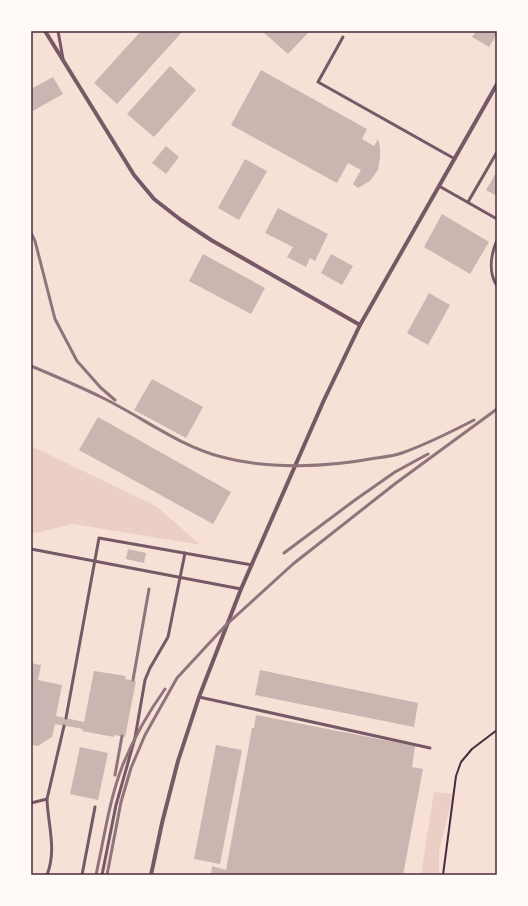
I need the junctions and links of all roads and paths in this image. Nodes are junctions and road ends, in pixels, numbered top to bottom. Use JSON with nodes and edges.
{"nodes":[{"id":1,"x":45,"y":31,"type":"edge"},
{"id":2,"x":58,"y":31,"type":"edge"},
{"id":3,"x":343,"y":37,"type":"dead end"},
{"id":4,"x":64,"y":62,"type":"junction"},
{"id":5,"x":497,"y":84,"type":"edge"},
{"id":6,"x":497,"y":152,"type":"edge"},
{"id":7,"x":455,"y":159,"type":"junction"},
{"id":8,"x":439,"y":186,"type":"junction"},
{"id":9,"x":468,"y":202,"type":"junction"},
{"id":10,"x":497,"y":219,"type":"edge"},
{"id":11,"x":497,"y":240,"type":"edge"},
{"id":12,"x":497,"y":286,"type":"edge"},
{"id":13,"x":360,"y":325,"type":"junction"},
{"id":14,"x":31,"y":549,"type":"edge"},
{"id":15,"x":185,"y":553,"type":"junction"},
{"id":16,"x":94,"y":561,"type":"junction"},
{"id":17,"x":252,"y":565,"type":"junction"},
{"id":18,"x":180,"y":577,"type":"junction"},
{"id":19,"x":241,"y":589,"type":"junction"},
{"id":20,"x":199,"y":698,"type":"junction"},
{"id":21,"x":66,"y":718,"type":"dead end"},
{"id":22,"x":64,"y":726,"type":"dead end"},
{"id":23,"x":497,"y":730,"type":"edge"},
{"id":24,"x":430,"y":748,"type":"dead end"},
{"id":25,"x":47,"y":799,"type":"junction"},
{"id":26,"x":31,"y":803,"type":"edge"},
{"id":27,"x":95,"y":807,"type":"dead end"},
{"id":28,"x":47,"y":875,"type":"edge"},
{"id":29,"x":82,"y":875,"type":"edge"},
{"id":30,"x":102,"y":875,"type":"edge"},
{"id":31,"x":151,"y":875,"type":"edge"},
{"id":32,"x":443,"y":875,"type":"edge"}],
"edges":[{"from":1,"to":4,"type":"street"},
{"from":2,"to":4,"type":"lane"},
{"from":3,"to":7,"type":"lane"},
{"from":4,"to":13,"type":"street"},
{"from":5,"to":7,"type":"street"},
{"from":6,"to":9,"type":"lane"},
{"from":7,"to":8,"type":"street"},
{"from":8,"to":9,"type":"lane"},
{"from":8,"to":13,"type":"street"},
{"from":9,"to":10,"type":"lane"},
{"from":11,"to":12,"type":"lane"},
{"from":13,"to":17,"type":"street"},
{"from":14,"to":16,"type":"lane"},
{"from":15,"to":16,"type":"lane"},
{"from":15,"to":17,"type":"lane"},
{"from":15,"to":18,"type":"lane"},
{"from":16,"to":18,"type":"lane"},
{"from":16,"to":21,"type":"lane"},
{"from":17,"to":19,"type":"street"},
{"from":18,"to":19,"type":"lane"},
{"from":18,"to":30,"type":"lane"},
{"from":19,"to":20,"type":"street"},
{"from":20,"to":24,"type":"lane"},
{"from":20,"to":31,"type":"street"},
{"from":22,"to":25,"type":"lane"},
{"from":23,"to":32,"type":"path"},
{"from":25,"to":26,"type":"lane"},
{"from":25,"to":28,"type":"lane"},
{"from":27,"to":29,"type":"lane"}]}
